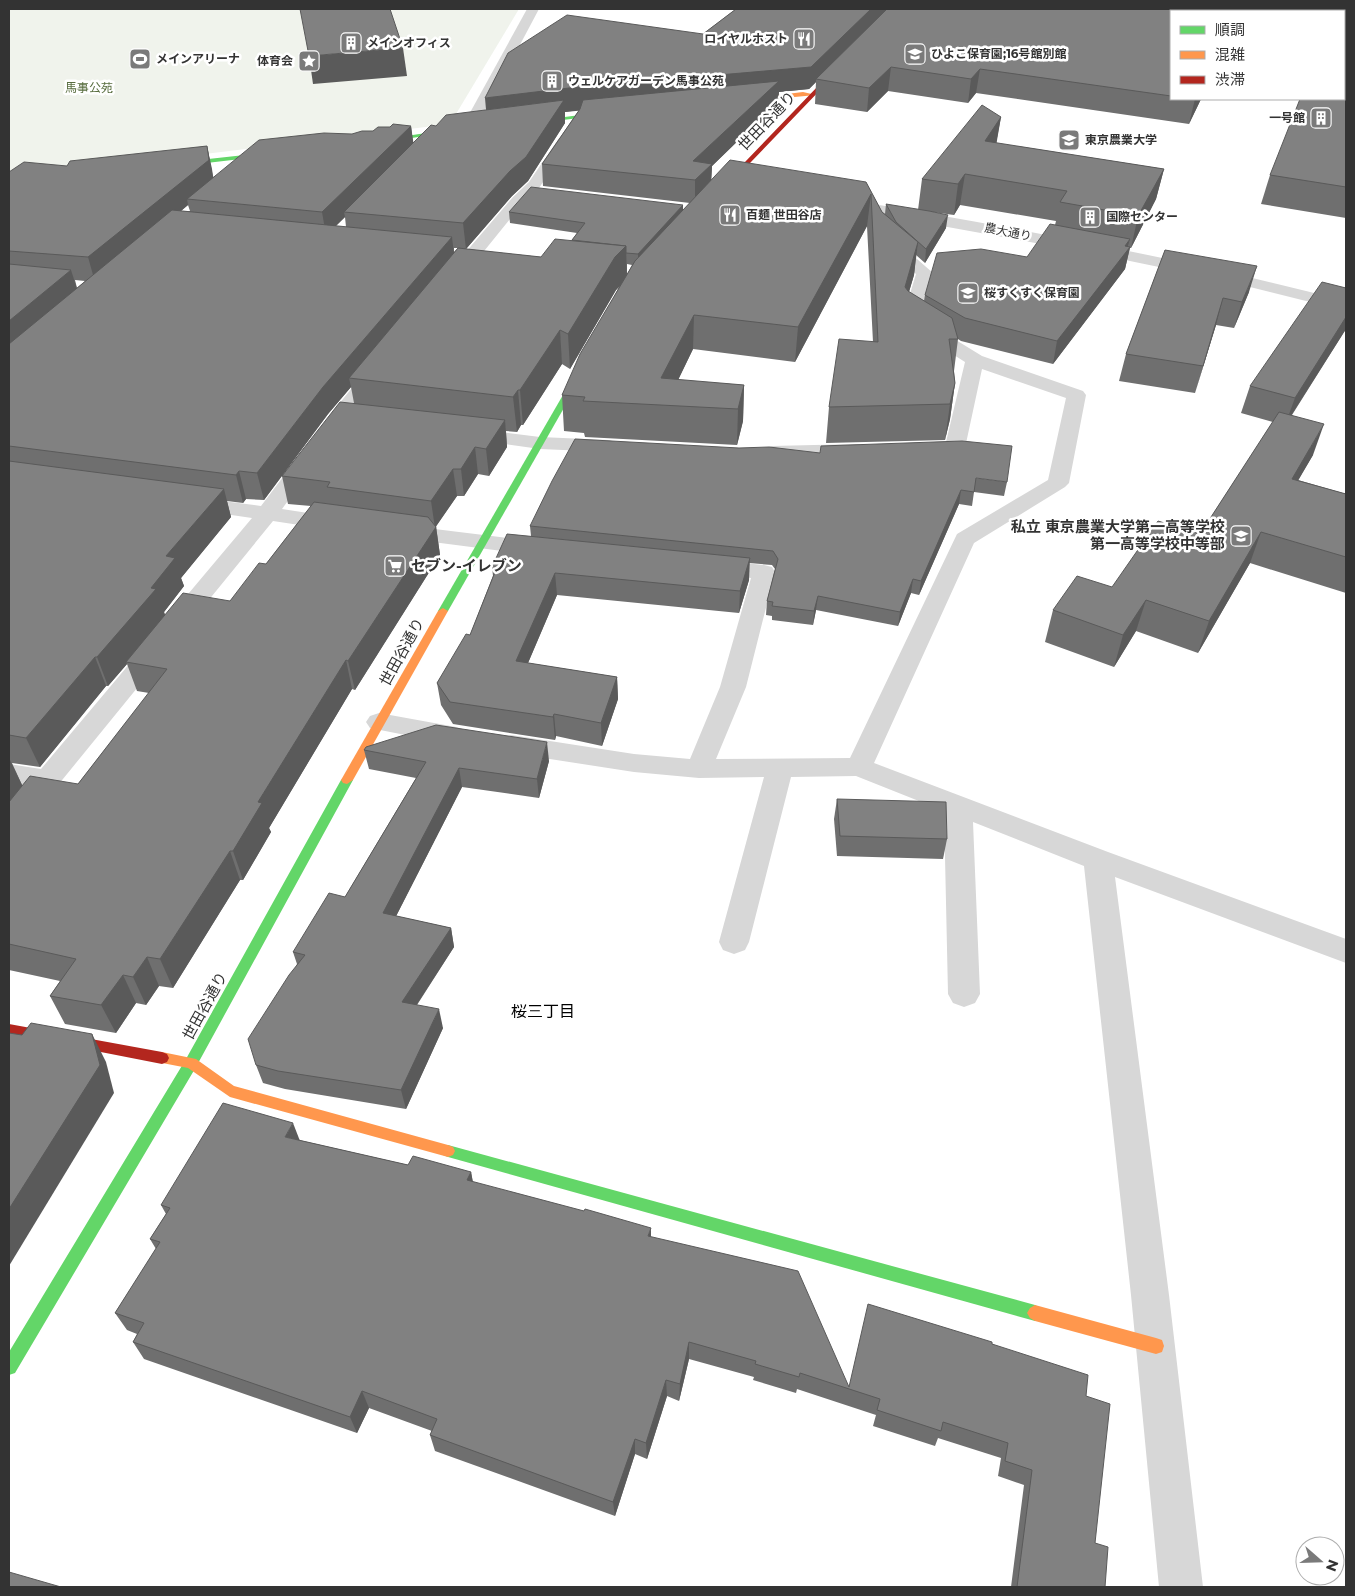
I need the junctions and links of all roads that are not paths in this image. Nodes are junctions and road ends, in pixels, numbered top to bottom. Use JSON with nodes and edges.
{"nodes":[{"id":1,"x":533,"y":9,"type":"edge"},
{"id":2,"x":847,"y":62,"type":"edge"},
{"id":3,"x":813,"y":95,"type":"junction"},
{"id":4,"x":725,"y":102,"type":"edge"},
{"id":5,"x":619,"y":112,"type":"edge"},
{"id":6,"x":570,"y":117,"type":"junction"},
{"id":7,"x":514,"y":124,"type":"edge"},
{"id":8,"x":486,"y":127,"type":"edge"},
{"id":9,"x":468,"y":129,"type":"junction"},
{"id":10,"x":439,"y":133,"type":"junction"},
{"id":11,"x":364,"y":142,"type":"edge"},
{"id":12,"x":289,"y":152,"type":"edge"},
{"id":13,"x":420,"y":153,"type":"edge"},
{"id":14,"x":260,"y":155,"type":"junction"},
{"id":15,"x":164,"y":166,"type":"edge"},
{"id":16,"x":239,"y":173,"type":"edge"},
{"id":17,"x":726,"y":185,"type":"junction"},
{"id":18,"x":746,"y":188,"type":"edge"},
{"id":19,"x":528,"y":191,"type":"junction"},
{"id":20,"x":548,"y":193,"type":"edge"},
{"id":21,"x":713,"y":198,"type":"edge"},
{"id":22,"x":832,"y":202,"type":"edge"},
{"id":23,"x":870,"y":208,"type":"junction"},
{"id":24,"x":442,"y":292,"type":"edge"},
{"id":25,"x":1346,"y":306,"type":"edge"},
{"id":26,"x":388,"y":356,"type":"edge"},
{"id":27,"x":975,"y":360,"type":"junction"},
{"id":28,"x":585,"y":363,"type":"edge"},
{"id":29,"x":451,"y":432,"type":"edge"},
{"id":30,"x":540,"y":443,"type":"junction"},
{"id":31,"x":625,"y":447,"type":"edge"},
{"id":32,"x":906,"y":449,"type":"edge"},
{"id":33,"x":876,"y":450,"type":"edge"},
{"id":34,"x":749,"y":453,"type":"edge"},
{"id":35,"x":172,"y":501,"type":"edge"},
{"id":36,"x":267,"y":514,"type":"junction"},
{"id":37,"x":355,"y":526,"type":"edge"},
{"id":38,"x":384,"y":530,"type":"edge"},
{"id":39,"x":480,"y":543,"type":"junction"},
{"id":40,"x":557,"y":550,"type":"edge"},
{"id":41,"x":695,"y":565,"type":"edge"},
{"id":42,"x":379,"y":722,"type":"junction"},
{"id":43,"x":780,"y":767,"type":"junction"},
{"id":44,"x":859,"y":767,"type":"junction"},
{"id":45,"x":699,"y":769,"type":"junction"},
{"id":46,"x":9,"y":774,"type":"edge"},
{"id":47,"x":47,"y":780,"type":"junction"},
{"id":48,"x":958,"y":806,"type":"junction"},
{"id":49,"x":9,"y":826,"type":"edge"},
{"id":50,"x":1098,"y":860,"type":"junction"},
{"id":51,"x":734,"y":942,"type":"dead end"},
{"id":52,"x":1346,"y":951,"type":"edge"},
{"id":53,"x":964,"y":994,"type":"dead end"},
{"id":54,"x":9,"y":1029,"type":"edge"},
{"id":55,"x":191,"y":1063,"type":"junction"},
{"id":56,"x":1156,"y":1346,"type":"junction"},
{"id":57,"x":9,"y":1367,"type":"edge"},
{"id":58,"x":1181,"y":1587,"type":"edge"}],
"edges":[{"from":1,"to":9,"type":"street"},
{"from":2,"to":3,"type":"main road","name":"世田谷通り"},
{"from":3,"to":4,"type":"main road"},
{"from":3,"to":17,"type":"main road","name":"世田谷通り"},
{"from":5,"to":6,"type":"main road"},
{"from":6,"to":7,"type":"main road"},
{"from":6,"to":19,"type":"street"},
{"from":8,"to":9,"type":"main road"},
{"from":9,"to":10,"type":"main road"},
{"from":10,"to":11,"type":"main road"},
{"from":10,"to":13,"type":"street"},
{"from":12,"to":14,"type":"main road"},
{"from":14,"to":15,"type":"main road"},
{"from":14,"to":16,"type":"street"},
{"from":17,"to":18,"type":"street"},
{"from":17,"to":21,"type":"main road","name":"世田谷通り"},
{"from":19,"to":20,"type":"street"},
{"from":19,"to":24,"type":"street"},
{"from":22,"to":23,"type":"street","name":"農大通り"},
{"from":23,"to":25,"type":"street","name":"農大通り"},
{"from":23,"to":27,"type":"street"},
{"from":26,"to":36,"type":"street"},
{"from":27,"to":32,"type":"street"},
{"from":27,"to":44,"type":"street"},
{"from":28,"to":30,"type":"main road","name":"世田谷通り"},
{"from":29,"to":30,"type":"street"},
{"from":30,"to":31,"type":"street"},
{"from":30,"to":39,"type":"main road","name":"世田谷通り"},
{"from":33,"to":34,"type":"street"},
{"from":35,"to":36,"type":"street"},
{"from":36,"to":37,"type":"street"},
{"from":36,"to":47,"type":"street"},
{"from":38,"to":39,"type":"street"},
{"from":39,"to":40,"type":"street"},
{"from":39,"to":42,"type":"main road","name":"世田谷通り"},
{"from":41,"to":45,"type":"street"},
{"from":42,"to":45,"type":"street"},
{"from":42,"to":55,"type":"main road","name":"世田谷通り"},
{"from":43,"to":44,"type":"street"},
{"from":43,"to":45,"type":"street"},
{"from":43,"to":51,"type":"street"},
{"from":44,"to":48,"type":"street"},
{"from":46,"to":47,"type":"street"},
{"from":47,"to":49,"type":"street"},
{"from":48,"to":50,"type":"street"},
{"from":48,"to":53,"type":"street"},
{"from":50,"to":52,"type":"street"},
{"from":50,"to":56,"type":"street"},
{"from":54,"to":55,"type":"main road"},
{"from":55,"to":56,"type":"main road"},
{"from":55,"to":57,"type":"main road","name":"世田谷通り"},
{"from":56,"to":58,"type":"street"}]}
